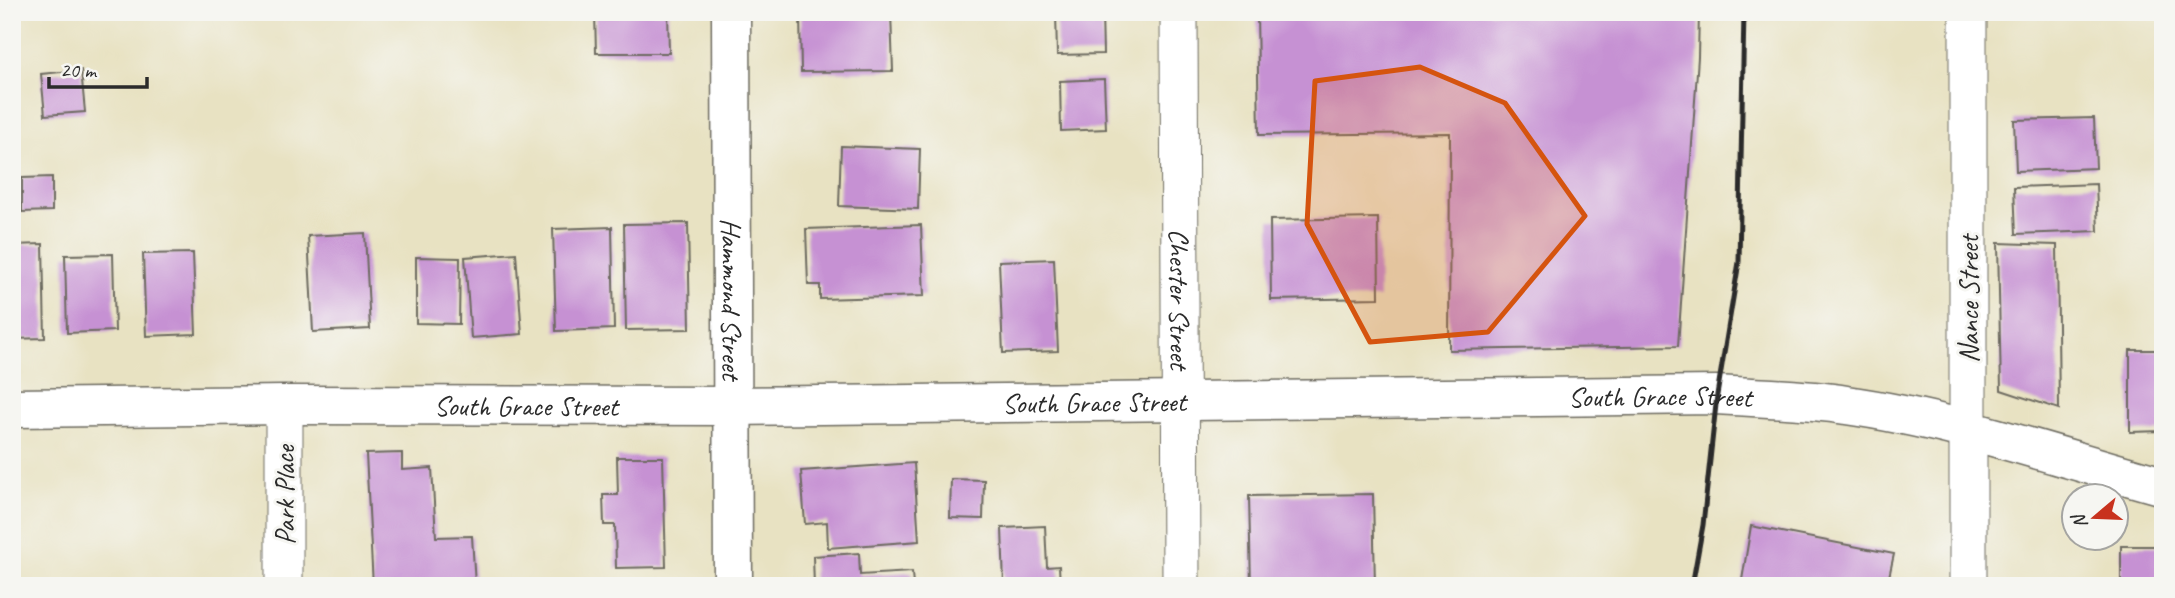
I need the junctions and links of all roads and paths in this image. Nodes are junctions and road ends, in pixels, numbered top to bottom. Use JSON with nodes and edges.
{"nodes":[{"id":1,"x":731,"y":12,"type":"edge"},
{"id":2,"x":1179,"y":12,"type":"edge"},
{"id":3,"x":1968,"y":12,"type":"edge"},
{"id":4,"x":1182,"y":401,"type":"junction"},
{"id":5,"x":284,"y":405,"type":"junction"},
{"id":6,"x":733,"y":406,"type":"junction"},
{"id":7,"x":12,"y":408,"type":"edge"},
{"id":8,"x":1968,"y":431,"type":"junction"},
{"id":9,"x":2163,"y":486,"type":"edge"},
{"id":10,"x":284,"y":586,"type":"edge"},
{"id":11,"x":733,"y":586,"type":"edge"},
{"id":12,"x":1181,"y":586,"type":"edge"},
{"id":13,"x":1968,"y":586,"type":"edge"}],
"edges":[{"from":1,"to":6,"type":"street","name":"Hammond Street"},
{"from":2,"to":4,"type":"street","name":"Chester Street"},
{"from":3,"to":8,"type":"street","name":"Nance Street"},
{"from":4,"to":6,"type":"street","name":"South Grace Street"},
{"from":4,"to":8,"type":"street","name":"South Grace Street"},
{"from":4,"to":12,"type":"street","name":"Chester Street"},
{"from":5,"to":6,"type":"street","name":"South Grace Street"},
{"from":5,"to":7,"type":"street","name":"South Grace Street"},
{"from":5,"to":10,"type":"street","name":"Park Place"},
{"from":6,"to":11,"type":"street","name":"Hammond Street"},
{"from":8,"to":9,"type":"street","name":"South Grace Street"},
{"from":8,"to":13,"type":"street","name":"Nance Street"}]}
